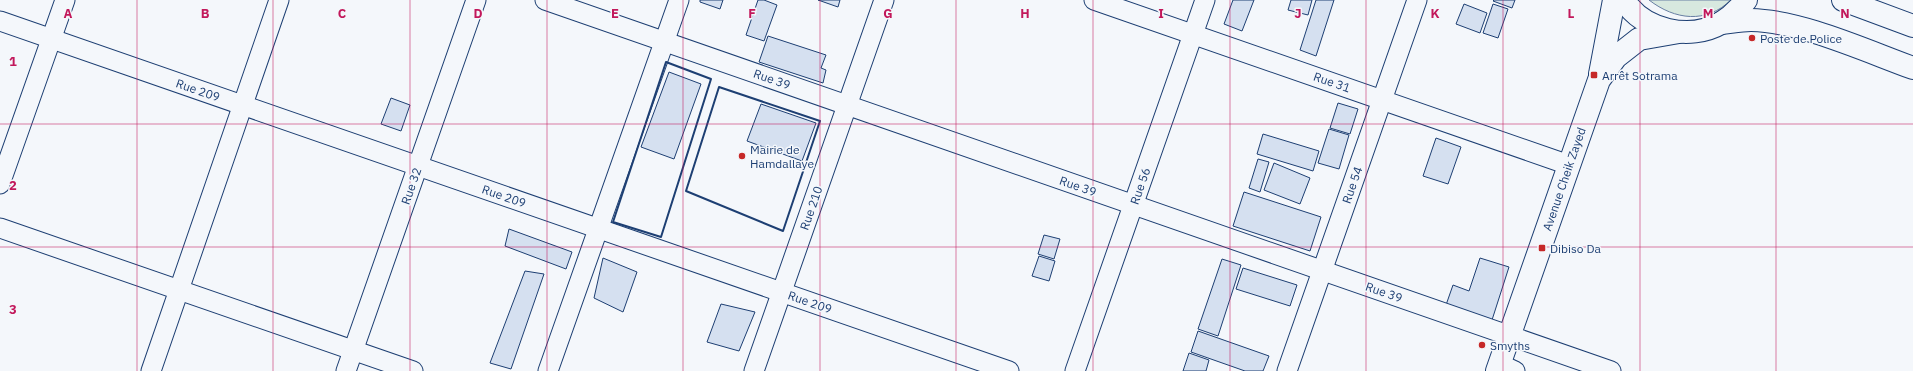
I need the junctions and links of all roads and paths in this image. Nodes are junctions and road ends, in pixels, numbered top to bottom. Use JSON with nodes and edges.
{"nodes":[{"id":1,"x":65,"y":0,"type":"edge"},
{"id":2,"x":280,"y":0,"type":"edge"},
{"id":3,"x":476,"y":0,"type":"edge"},
{"id":4,"x":545,"y":0,"type":"edge"},
{"id":5,"x":679,"y":0,"type":"edge"},
{"id":6,"x":884,"y":0,"type":"edge"},
{"id":7,"x":1094,"y":0,"type":"edge"},
{"id":8,"x":1205,"y":0,"type":"edge"},
{"id":9,"x":1417,"y":0,"type":"edge"},
{"id":10,"x":1614,"y":0,"type":"edge"},
{"id":11,"x":1624,"y":0,"type":"edge"},
{"id":12,"x":1746,"y":0,"type":"edge"},
{"id":13,"x":1843,"y":0,"type":"edge"},
{"id":14,"x":0,"y":20,"type":"edge"},
{"id":15,"x":1721,"y":24,"type":"junction"},
{"id":16,"x":1913,"y":26,"type":"edge"},
{"id":17,"x":1679,"y":32,"type":"junction"},
{"id":18,"x":1193,"y":34,"type":"junction"},
{"id":19,"x":51,"y":38,"type":"junction"},
{"id":20,"x":664,"y":42,"type":"junction"},
{"id":21,"x":1913,"y":68,"type":"edge"},
{"id":22,"x":1599,"y":80,"type":"junction"},
{"id":23,"x":1382,"y":100,"type":"junction"},
{"id":24,"x":243,"y":105,"type":"junction"},
{"id":25,"x":847,"y":105,"type":"junction"},
{"id":26,"x":1569,"y":165,"type":"junction"},
{"id":27,"x":418,"y":166,"type":"junction"},
{"id":28,"x":0,"y":184,"type":"edge"},
{"id":29,"x":1133,"y":205,"type":"junction"},
{"id":30,"x":0,"y":228,"type":"edge"},
{"id":31,"x":598,"y":229,"type":"junction"},
{"id":32,"x":1322,"y":270,"type":"junction"},
{"id":33,"x":179,"y":290,"type":"junction"},
{"id":34,"x":781,"y":292,"type":"junction"},
{"id":35,"x":1509,"y":336,"type":"junction"},
{"id":36,"x":354,"y":350,"type":"junction"},
{"id":37,"x":1504,"y":369,"type":"edge"},
{"id":38,"x":151,"y":371,"type":"edge"},
{"id":39,"x":346,"y":371,"type":"edge"},
{"id":40,"x":413,"y":371,"type":"edge"},
{"id":41,"x":548,"y":371,"type":"edge"},
{"id":42,"x":754,"y":371,"type":"edge"},
{"id":43,"x":1009,"y":371,"type":"edge"},
{"id":44,"x":1075,"y":371,"type":"edge"},
{"id":45,"x":1287,"y":371,"type":"edge"},
{"id":46,"x":1611,"y":371,"type":"edge"}],
"edges":[{"from":1,"to":19,"type":"street"},
{"from":2,"to":24,"type":"street"},
{"from":3,"to":27,"type":"street","name":"Rue 32"},
{"from":4,"to":20,"type":"street","name":"Rue 39"},
{"from":5,"to":20,"type":"street"},
{"from":6,"to":25,"type":"street","name":"Rue 210"},
{"from":7,"to":18,"type":"street","name":"Rue 31"},
{"from":8,"to":18,"type":"street","name":"Rue 56"},
{"from":9,"to":23,"type":"street","name":"Rue 54"},
{"from":10,"to":22,"type":"main road"},
{"from":11,"to":17,"type":"main road"},
{"from":12,"to":15,"type":"main road"},
{"from":13,"to":16,"type":"main road"},
{"from":14,"to":19,"type":"street","name":"Rue 209"},
{"from":15,"to":17,"type":"main road"},
{"from":15,"to":21,"type":"main road"},
{"from":17,"to":22,"type":"main road","name":"Avenue Cheik Zayed"},
{"from":18,"to":23,"type":"street","name":"Rue 31"},
{"from":18,"to":29,"type":"street","name":"Rue 56"},
{"from":19,"to":24,"type":"street","name":"Rue 209"},
{"from":19,"to":28,"type":"street"},
{"from":20,"to":25,"type":"street","name":"Rue 39"},
{"from":20,"to":31,"type":"street"},
{"from":22,"to":26,"type":"main road","name":"Avenue Cheik Zayed"},
{"from":23,"to":26,"type":"street","name":"Rue 31"},
{"from":23,"to":32,"type":"street","name":"Rue 54"},
{"from":24,"to":27,"type":"street","name":"Rue 209"},
{"from":24,"to":33,"type":"street"},
{"from":25,"to":29,"type":"street","name":"Rue 39"},
{"from":25,"to":34,"type":"street","name":"Rue 210"},
{"from":26,"to":35,"type":"main road","name":"Avenue Cheik Zayed"},
{"from":27,"to":31,"type":"street","name":"Rue 209"},
{"from":27,"to":36,"type":"street","name":"Rue 32"},
{"from":29,"to":32,"type":"street","name":"Rue 39"},
{"from":29,"to":44,"type":"street","name":"Rue 56"},
{"from":30,"to":33,"type":"street"},
{"from":31,"to":34,"type":"street","name":"Rue 209"},
{"from":31,"to":41,"type":"street"},
{"from":32,"to":35,"type":"street","name":"Rue 39"},
{"from":32,"to":45,"type":"street","name":"Rue 54"},
{"from":33,"to":36,"type":"street"},
{"from":33,"to":38,"type":"street"},
{"from":34,"to":42,"type":"street","name":"Rue 210"},
{"from":34,"to":43,"type":"street","name":"Rue 209"},
{"from":35,"to":37,"type":"main road","name":"Avenue Cheik Zayed"},
{"from":35,"to":46,"type":"street","name":"Rue 39"},
{"from":36,"to":39,"type":"street","name":"Rue 32"},
{"from":36,"to":40,"type":"street"}]}
